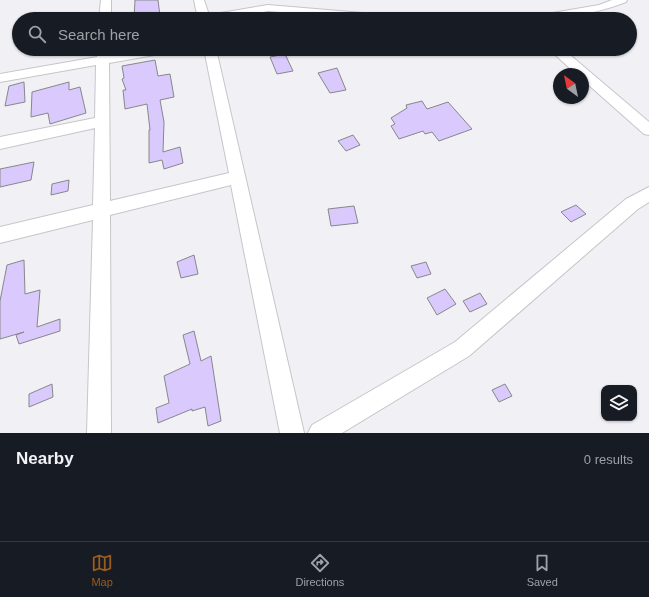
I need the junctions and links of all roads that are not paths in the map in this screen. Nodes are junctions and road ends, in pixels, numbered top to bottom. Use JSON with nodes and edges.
{"nodes":[{"id":1,"x":106,"y":0,"type":"edge"},
{"id":2,"x":199,"y":0,"type":"edge"},
{"id":3,"x":622,"y":0,"type":"edge"},
{"id":4,"x":105,"y":12,"type":"edge"},
{"id":5,"x":202,"y":12,"type":"edge"},
{"id":6,"x":246,"y":12,"type":"edge"},
{"id":7,"x":316,"y":12,"type":"edge"},
{"id":8,"x":577,"y":12,"type":"edge"},
{"id":9,"x":98,"y":56,"type":"edge"},
{"id":10,"x":102,"y":56,"type":"edge"},
{"id":11,"x":211,"y":56,"type":"edge"},
{"id":12,"x":563,"y":56,"type":"edge"},
{"id":13,"x":0,"y":78,"type":"edge"},
{"id":14,"x":101,"y":122,"type":"junction"},
{"id":15,"x":649,"y":130,"type":"edge"},
{"id":16,"x":0,"y":143,"type":"edge"},
{"id":17,"x":237,"y":177,"type":"junction"},
{"id":18,"x":649,"y":194,"type":"edge"},
{"id":19,"x":101,"y":210,"type":"junction"},
{"id":20,"x":0,"y":235,"type":"edge"},
{"id":21,"x":99,"y":433,"type":"edge"},
{"id":22,"x":292,"y":433,"type":"edge"},
{"id":23,"x":320,"y":433,"type":"edge"}],
"edges":[{"from":1,"to":4,"type":"street"},
{"from":2,"to":5,"type":"street"},
{"from":3,"to":8,"type":"street"},
{"from":6,"to":7,"type":"street"},
{"from":9,"to":13,"type":"street"},
{"from":10,"to":14,"type":"street"},
{"from":11,"to":17,"type":"street"},
{"from":12,"to":15,"type":"street"},
{"from":14,"to":16,"type":"street"},
{"from":14,"to":19,"type":"street"},
{"from":17,"to":19,"type":"street"},
{"from":17,"to":22,"type":"street"},
{"from":18,"to":23,"type":"street"},
{"from":19,"to":20,"type":"street"},
{"from":19,"to":21,"type":"street"}]}
